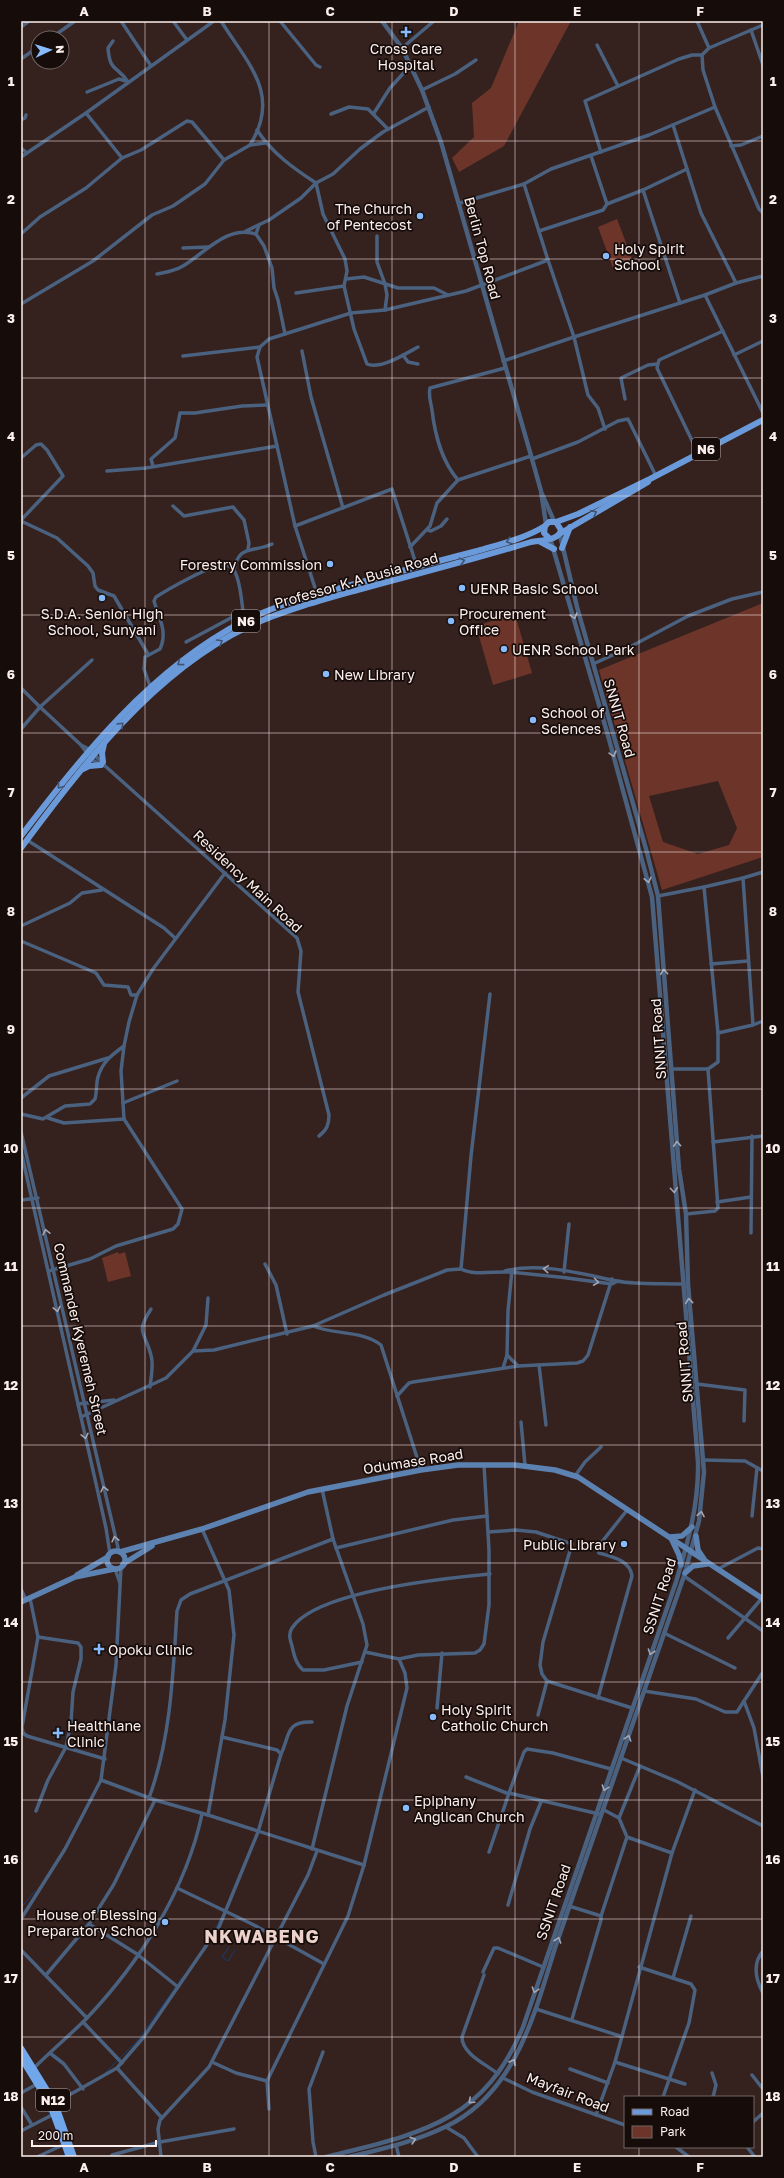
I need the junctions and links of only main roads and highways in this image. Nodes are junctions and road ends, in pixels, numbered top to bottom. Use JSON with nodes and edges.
{"nodes":[{"id":1,"x":763,"y":420,"type":"edge"},
{"id":2,"x":653,"y":478,"type":"junction"},
{"id":3,"x":555,"y":522,"type":"junction"},
{"id":4,"x":546,"y":525,"type":"junction"},
{"id":5,"x":570,"y":526,"type":"junction"},
{"id":6,"x":560,"y":534,"type":"junction"},
{"id":7,"x":550,"y":538,"type":"junction"},
{"id":8,"x":537,"y":541,"type":"junction"},
{"id":9,"x":562,"y":548,"type":"road end"},
{"id":10,"x":554,"y":549,"type":"road end"},
{"id":11,"x":442,"y":564,"type":"junction"},
{"id":12,"x":434,"y":566,"type":"junction"},
{"id":13,"x":160,"y":684,"type":"junction"},
{"id":14,"x":152,"y":690,"type":"junction"},
{"id":15,"x":106,"y":740,"type":"junction"},
{"id":16,"x":78,"y":772,"type":"junction"},
{"id":17,"x":24,"y":838,"type":"edge"},
{"id":18,"x":21,"y":848,"type":"edge"},
{"id":19,"x":692,"y":1527,"type":"road end"},
{"id":20,"x":696,"y":1536,"type":"road end"},
{"id":21,"x":669,"y":1538,"type":"junction"},
{"id":22,"x":158,"y":1543,"type":"junction"},
{"id":23,"x":119,"y":1552,"type":"junction"},
{"id":24,"x":109,"y":1556,"type":"junction"},
{"id":25,"x":708,"y":1564,"type":"junction"},
{"id":26,"x":681,"y":1565,"type":"road end"},
{"id":27,"x":122,"y":1566,"type":"junction"},
{"id":28,"x":115,"y":1569,"type":"junction"},
{"id":29,"x":685,"y":1575,"type":"road end"},
{"id":30,"x":75,"y":1577,"type":"junction"},
{"id":31,"x":762,"y":1599,"type":"edge"},
{"id":32,"x":26,"y":1600,"type":"edge"},
{"id":33,"x":21,"y":2048,"type":"edge"},
{"id":34,"x":21,"y":2058,"type":"edge"},
{"id":35,"x":69,"y":2157,"type":"edge"},
{"id":36,"x":74,"y":2157,"type":"edge"}],
"edges":[{"from":1,"to":2,"type":"main road","number":"N6"},
{"from":2,"to":3,"type":"main road","number":"N6"},
{"from":5,"to":2,"type":"main road","number":"N6","one_way":true},
{"from":3,"to":4,"type":"main road","number":"N6"},
{"from":3,"to":6,"type":"main road"},
{"from":4,"to":7,"type":"main road"},
{"from":4,"to":11,"type":"main road","name":"Professor K.A Busia Road","number":"N6","one_way":true},
{"from":5,"to":6,"type":"main road","number":"N6"},
{"from":5,"to":9,"type":"main road"},
{"from":6,"to":7,"type":"main road","number":"N6"},
{"from":7,"to":8,"type":"main road","name":"Professor K.A Busia Road","number":"N6"},
{"from":8,"to":10,"type":"main road"},
{"from":11,"to":8,"type":"main road","name":"Professor K.A Busia Road","number":"N6","one_way":true},
{"from":11,"to":12,"type":"main road","name":"Professor K.A Busia Road","number":"N6"},
{"from":13,"to":12,"type":"main road","name":"Professor K.A Busia Road","number":"N6","one_way":true},
{"from":12,"to":13,"type":"main road","name":"Professor K.A Busia Road","number":"N6","one_way":true},
{"from":13,"to":14,"type":"main road","name":"Professor K.A Busia Road","number":"N6"},
{"from":15,"to":14,"type":"main road","name":"Professor K.A Busia Road","number":"N6","one_way":true},
{"from":14,"to":17,"type":"main road","name":"Professor K.A Busia Road","number":"N6","one_way":true},
{"from":15,"to":16,"type":"main road","name":"Professor K.A Busia Road","number":"N6"},
{"from":15,"to":16,"type":"main road"},
{"from":16,"to":17,"type":"main road","name":"Professor K.A Busia Road","number":"N6"},
{"from":17,"to":18,"type":"main road","name":"Professor K.A Busia Road","number":"N6"},
{"from":19,"to":21,"type":"main road"},
{"from":20,"to":25,"type":"main road"},
{"from":21,"to":22,"type":"main road","name":"Odumase Road"},
{"from":21,"to":25,"type":"main road","name":"Odumase Road"},
{"from":21,"to":26,"type":"main road"},
{"from":22,"to":23,"type":"main road","name":"Odumase Road"},
{"from":22,"to":27,"type":"main road","name":"Odumase Road"},
{"from":23,"to":24,"type":"main road"},
{"from":23,"to":27,"type":"main road"},
{"from":24,"to":28,"type":"main road"},
{"from":24,"to":30,"type":"main road"},
{"from":25,"to":29,"type":"main road"},
{"from":25,"to":31,"type":"main road","name":"Odumase Road"},
{"from":27,"to":28,"type":"main road"},
{"from":28,"to":30,"type":"main road"},
{"from":30,"to":32,"type":"main road"},
{"from":33,"to":36,"type":"highway","number":"N12"},
{"from":34,"to":35,"type":"highway","number":"N12"}]}
